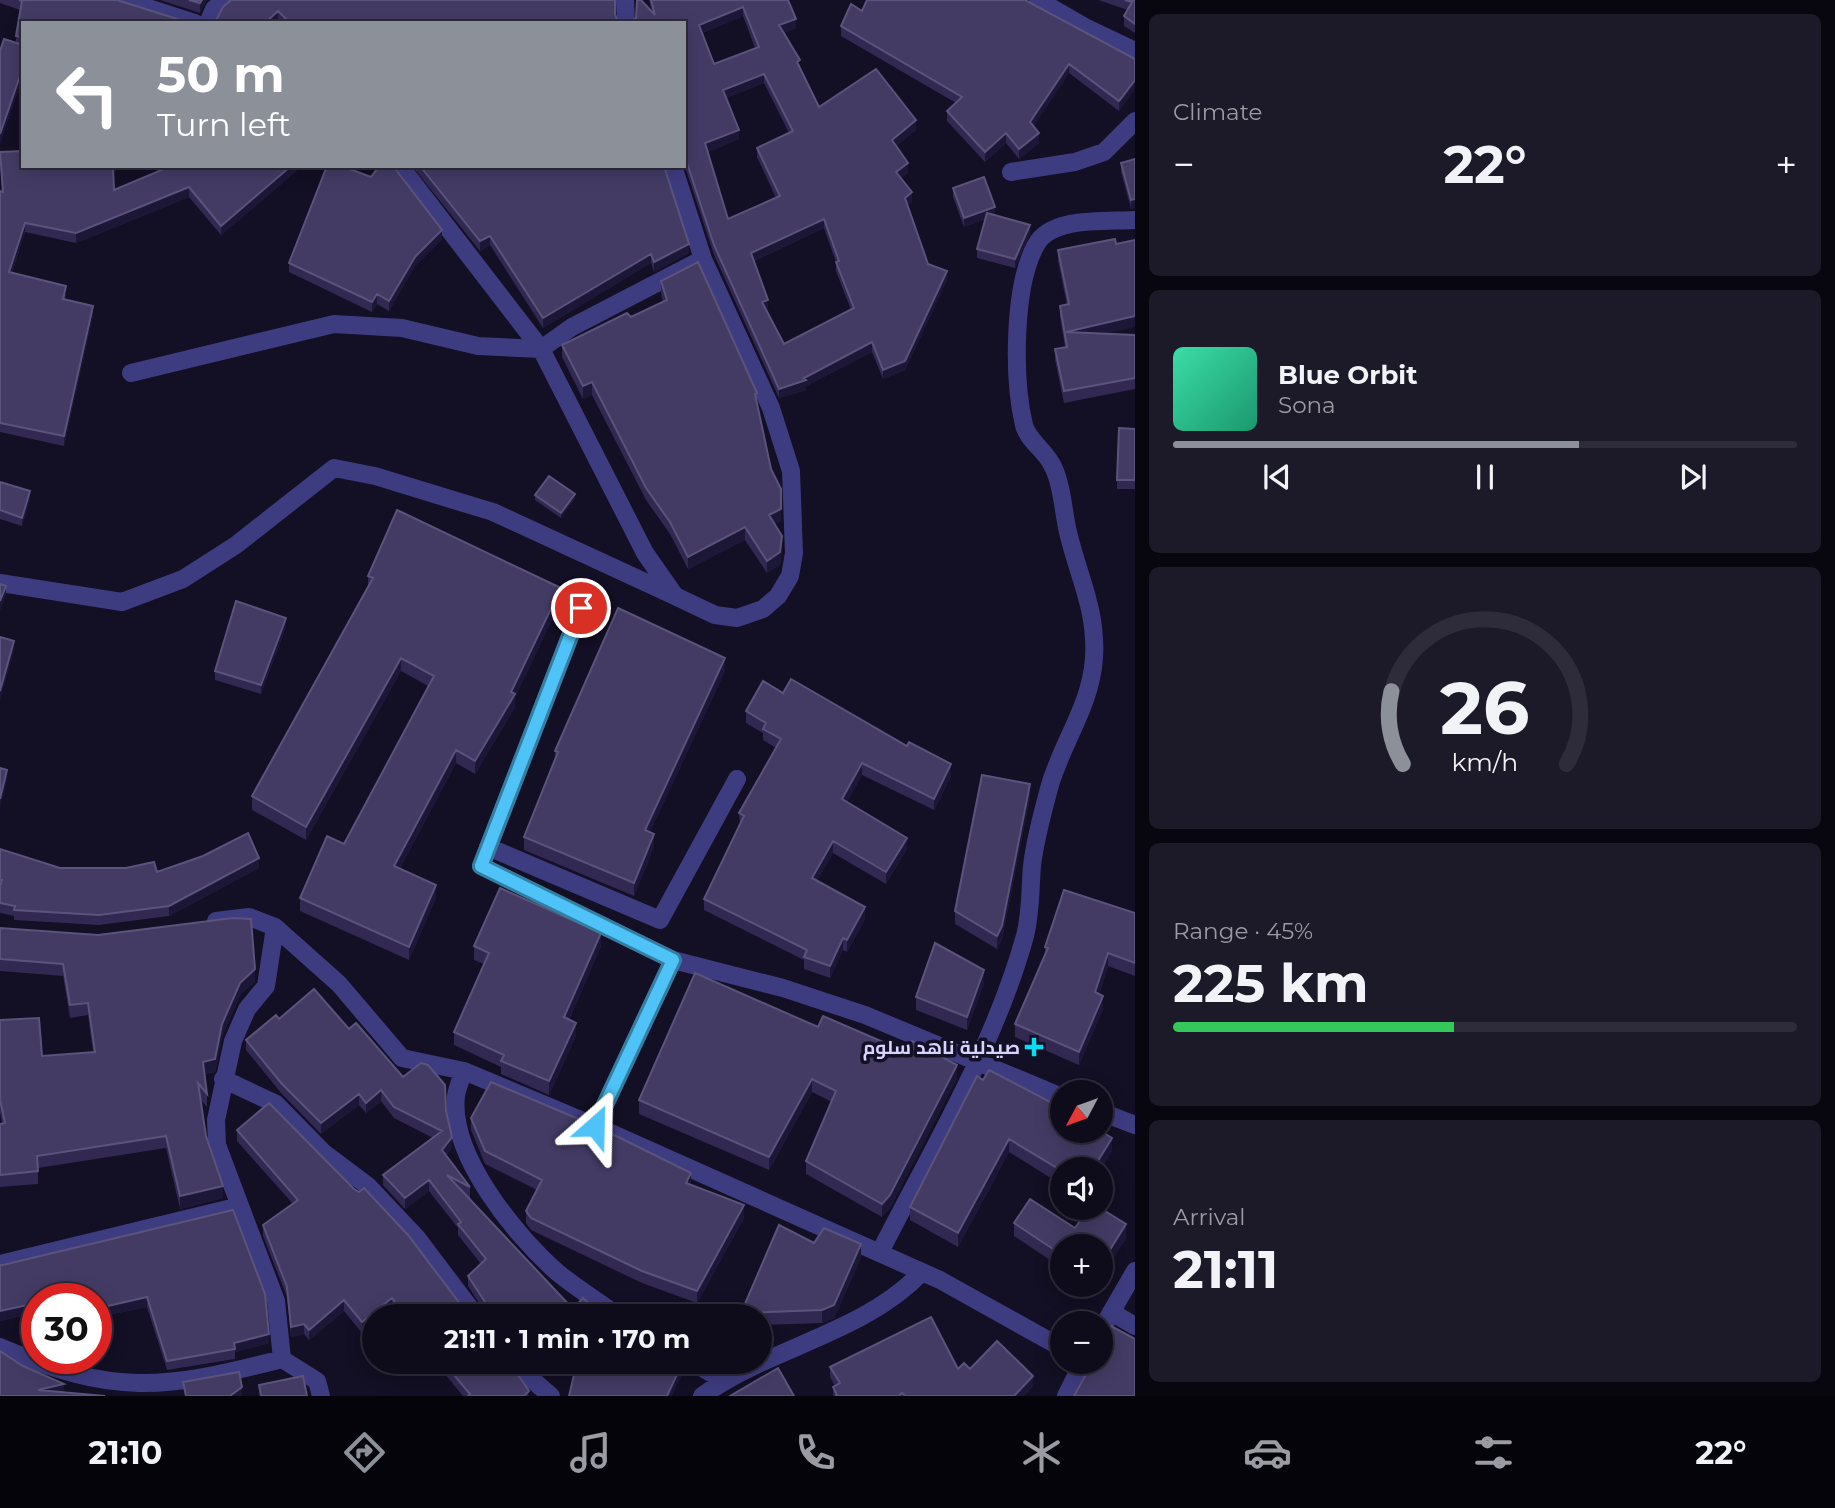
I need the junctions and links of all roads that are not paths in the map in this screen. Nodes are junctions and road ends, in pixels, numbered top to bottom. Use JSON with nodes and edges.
{"nodes":[{"id":1,"x":123,"y":0,"type":"edge"},
{"id":2,"x":226,"y":0,"type":"edge"},
{"id":3,"x":625,"y":0,"type":"edge"},
{"id":4,"x":1038,"y":0,"type":"edge"},
{"id":5,"x":189,"y":21,"type":"edge"},
{"id":6,"x":209,"y":21,"type":"edge"},
{"id":7,"x":626,"y":21,"type":"edge"},
{"id":8,"x":1135,"y":51,"type":"edge"},
{"id":9,"x":1135,"y":121,"type":"edge"},
{"id":10,"x":402,"y":168,"type":"edge"},
{"id":11,"x":674,"y":168,"type":"edge"},
{"id":12,"x":1011,"y":172,"type":"dead end"},
{"id":13,"x":1135,"y":219,"type":"edge"},
{"id":14,"x":704,"y":259,"type":"junction"},
{"id":15,"x":541,"y":349,"type":"junction"},
{"id":16,"x":131,"y":373,"type":"dead end"},
{"id":17,"x":0,"y":583,"type":"edge"},
{"id":18,"x":676,"y":596,"type":"junction"},
{"id":19,"x":581,"y":608,"type":"dead end"},
{"id":20,"x":737,"y":779,"type":"dead end"},
{"id":21,"x":488,"y":847,"type":"junction"},
{"id":22,"x":197,"y":925,"type":"edge"},
{"id":23,"x":275,"y":927,"type":"junction"},
{"id":24,"x":673,"y":960,"type":"junction"},
{"id":25,"x":978,"y":1060,"type":"junction"},
{"id":26,"x":464,"y":1071,"type":"junction"},
{"id":27,"x":223,"y":1079,"type":"junction"},
{"id":28,"x":1050,"y":1092,"type":"edge"},
{"id":29,"x":1113,"y":1117,"type":"edge"},
{"id":30,"x":1135,"y":1125,"type":"edge"},
{"id":31,"x":595,"y":1126,"type":"junction"},
{"id":32,"x":240,"y":1206,"type":"junction"},
{"id":33,"x":880,"y":1252,"type":"junction"},
{"id":34,"x":0,"y":1264,"type":"edge"},
{"id":35,"x":1135,"y":1271,"type":"edge"},
{"id":36,"x":922,"y":1272,"type":"junction"},
{"id":37,"x":467,"y":1304,"type":"edge"},
{"id":38,"x":601,"y":1304,"type":"edge"},
{"id":39,"x":1112,"y":1311,"type":"edge"},
{"id":40,"x":1113,"y":1313,"type":"edge"},
{"id":41,"x":1135,"y":1326,"type":"edge"},
{"id":42,"x":1050,"y":1341,"type":"edge"},
{"id":43,"x":0,"y":1348,"type":"edge"},
{"id":44,"x":282,"y":1359,"type":"junction"},
{"id":45,"x":526,"y":1374,"type":"edge"},
{"id":46,"x":713,"y":1374,"type":"edge"},
{"id":47,"x":1077,"y":1374,"type":"edge"},
{"id":48,"x":723,"y":1380,"type":"junction"},
{"id":49,"x":321,"y":1396,"type":"edge"},
{"id":50,"x":551,"y":1396,"type":"edge"},
{"id":51,"x":702,"y":1396,"type":"edge"},
{"id":52,"x":1066,"y":1396,"type":"edge"}],
"edges":[{"from":1,"to":5,"type":"street"},
{"from":2,"to":6,"type":"street"},
{"from":3,"to":7,"type":"street"},
{"from":4,"to":8,"type":"street"},
{"from":9,"to":12,"type":"street"},
{"from":10,"to":15,"type":"street"},
{"from":11,"to":14,"type":"street"},
{"from":13,"to":25,"type":"street"},
{"from":14,"to":15,"type":"street"},
{"from":14,"to":18,"type":"street"},
{"from":15,"to":16,"type":"street"},
{"from":15,"to":18,"type":"street"},
{"from":17,"to":18,"type":"street"},
{"from":19,"to":21,"type":"street"},
{"from":20,"to":21,"type":"street"},
{"from":21,"to":24,"type":"street"},
{"from":22,"to":23,"type":"street"},
{"from":23,"to":26,"type":"street"},
{"from":23,"to":27,"type":"street"},
{"from":24,"to":25,"type":"street"},
{"from":24,"to":31,"type":"street"},
{"from":25,"to":28,"type":"street"},
{"from":25,"to":33,"type":"street"},
{"from":26,"to":31,"type":"street"},
{"from":26,"to":38,"type":"street"},
{"from":27,"to":32,"type":"street"},
{"from":27,"to":37,"type":"street"},
{"from":29,"to":30,"type":"street"},
{"from":31,"to":33,"type":"street"},
{"from":32,"to":34,"type":"street"},
{"from":32,"to":44,"type":"street"},
{"from":33,"to":36,"type":"street"},
{"from":35,"to":39,"type":"street"},
{"from":36,"to":42,"type":"street"},
{"from":36,"to":48,"type":"street"},
{"from":40,"to":41,"type":"street"},
{"from":43,"to":44,"type":"street"},
{"from":44,"to":49,"type":"street"},
{"from":45,"to":50,"type":"street"},
{"from":46,"to":48,"type":"street"},
{"from":47,"to":52,"type":"street"},
{"from":48,"to":51,"type":"street"}]}
